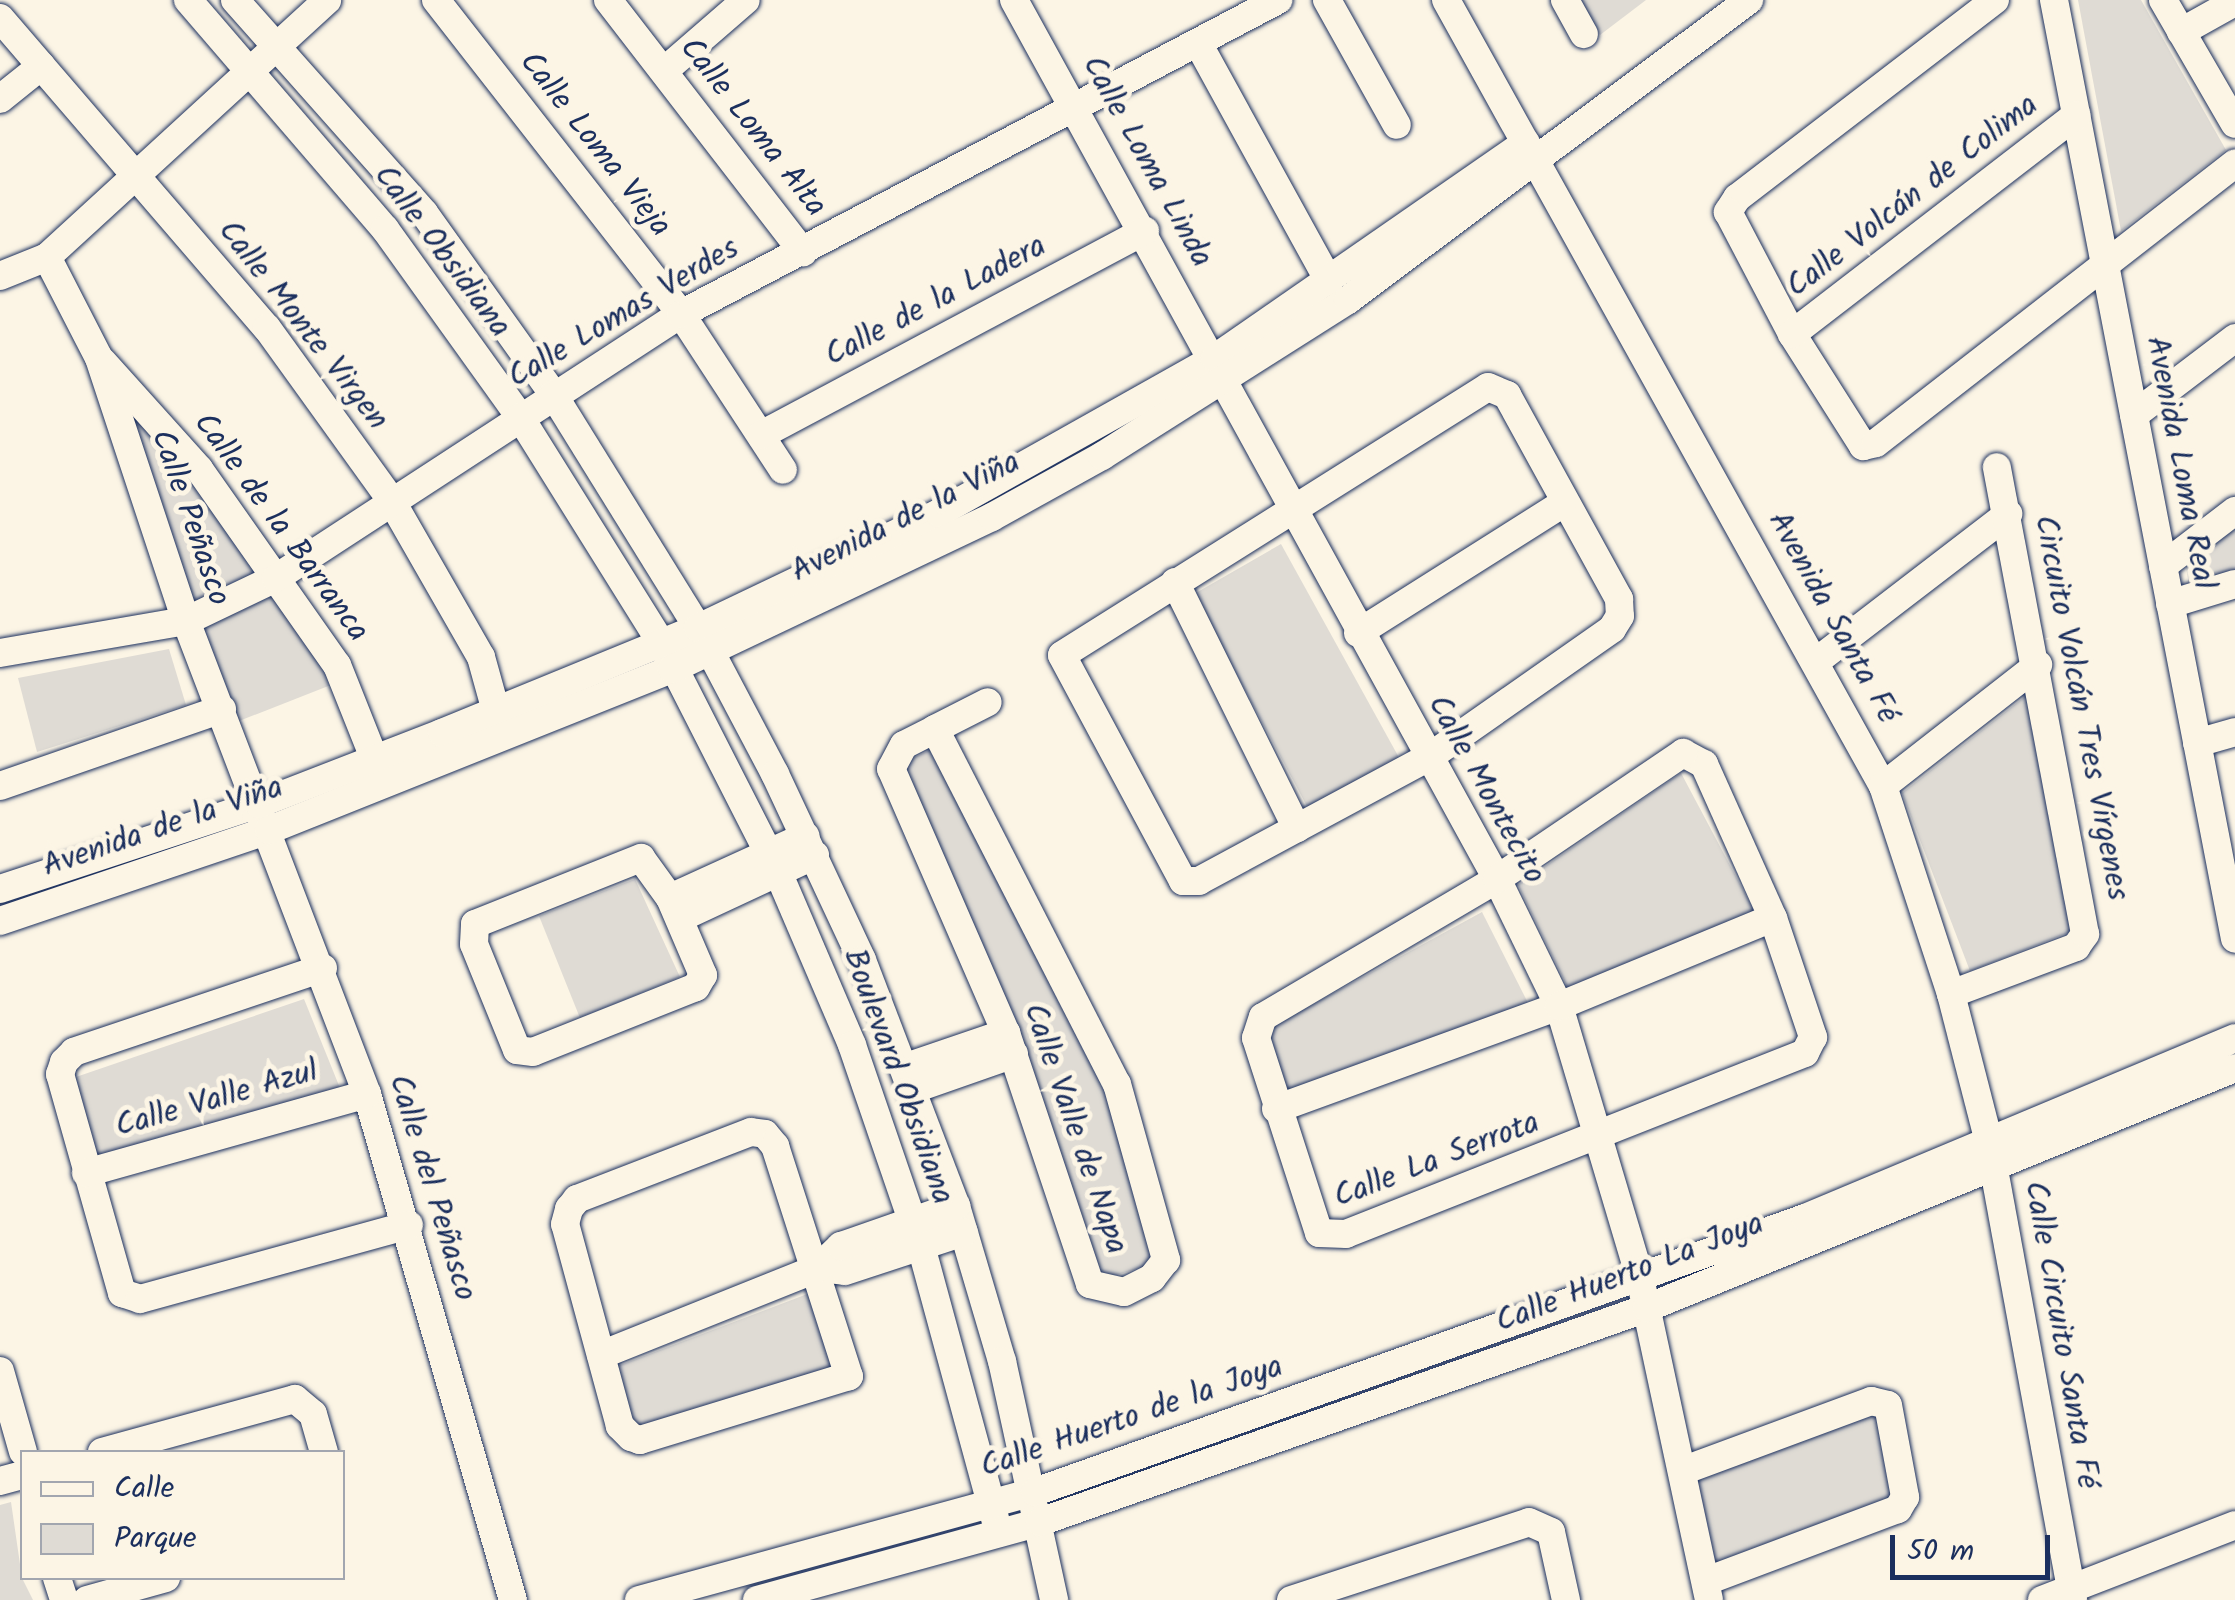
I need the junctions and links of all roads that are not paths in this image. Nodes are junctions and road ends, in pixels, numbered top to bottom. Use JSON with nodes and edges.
{"nodes":[{"id":1,"x":188,"y":0,"type":"edge"},
{"id":2,"x":235,"y":0,"type":"edge"},
{"id":3,"x":327,"y":0,"type":"edge"},
{"id":4,"x":436,"y":0,"type":"edge"},
{"id":5,"x":608,"y":0,"type":"edge"},
{"id":6,"x":746,"y":0,"type":"edge"},
{"id":7,"x":1014,"y":0,"type":"edge"},
{"id":8,"x":1278,"y":0,"type":"edge"},
{"id":9,"x":1326,"y":0,"type":"edge"},
{"id":10,"x":1446,"y":0,"type":"edge"},
{"id":11,"x":1565,"y":0,"type":"edge"},
{"id":12,"x":1749,"y":0,"type":"edge"},
{"id":13,"x":1995,"y":0,"type":"edge"},
{"id":14,"x":2054,"y":0,"type":"edge"},
{"id":15,"x":2163,"y":0,"type":"edge"},
{"id":16,"x":2235,"y":2,"type":"edge"},
{"id":17,"x":0,"y":18,"type":"edge"},
{"id":18,"x":2182,"y":32,"type":"junction"},
{"id":19,"x":1584,"y":34,"type":"dead end"},
{"id":20,"x":1198,"y":43,"type":"junction"},
{"id":21,"x":277,"y":46,"type":"junction"},
{"id":22,"x":40,"y":66,"type":"junction"},
{"id":23,"x":664,"y":71,"type":"junction"},
{"id":24,"x":249,"y":72,"type":"junction"},
{"id":25,"x":0,"y":99,"type":"edge"},
{"id":26,"x":1076,"y":108,"type":"junction"},
{"id":27,"x":2076,"y":114,"type":"junction"},
{"id":28,"x":1397,"y":124,"type":"dead end"},
{"id":29,"x":2235,"y":124,"type":"edge"},
{"id":30,"x":1531,"y":152,"type":"junction"},
{"id":31,"x":2235,"y":164,"type":"edge"},
{"id":32,"x":134,"y":174,"type":"junction"},
{"id":33,"x":1145,"y":231,"type":"junction"},
{"id":34,"x":803,"y":252,"type":"junction"},
{"id":35,"x":47,"y":257,"type":"junction"},
{"id":36,"x":2106,"y":268,"type":"junction"},
{"id":37,"x":0,"y":276,"type":"edge"},
{"id":38,"x":1329,"y":281,"type":"junction"},
{"id":39,"x":681,"y":314,"type":"junction"},
{"id":40,"x":1792,"y":334,"type":"junction"},
{"id":41,"x":2235,"y":338,"type":"edge"},
{"id":42,"x":99,"y":358,"type":"junction"},
{"id":43,"x":1220,"y":369,"type":"junction"},
{"id":44,"x":553,"y":394,"type":"junction"},
{"id":45,"x":2134,"y":415,"type":"junction"},
{"id":46,"x":520,"y":417,"type":"junction"},
{"id":47,"x":760,"y":435,"type":"junction"},
{"id":48,"x":1996,"y":468,"type":"dead end"},
{"id":49,"x":784,"y":470,"type":"dead end"},
{"id":50,"x":391,"y":500,"type":"junction"},
{"id":51,"x":1562,"y":504,"type":"junction"},
{"id":52,"x":1296,"y":511,"type":"junction"},
{"id":53,"x":2235,"y":511,"type":"edge"},
{"id":54,"x":2008,"y":514,"type":"junction"},
{"id":55,"x":2163,"y":566,"type":"junction"},
{"id":56,"x":276,"y":578,"type":"junction"},
{"id":57,"x":1175,"y":582,"type":"junction"},
{"id":58,"x":2235,"y":584,"type":"edge"},
{"id":59,"x":2170,"y":604,"type":"junction"},
{"id":60,"x":186,"y":622,"type":"junction"},
{"id":61,"x":1358,"y":634,"type":"junction"},
{"id":62,"x":703,"y":640,"type":"junction"},
{"id":63,"x":0,"y":653,"type":"edge"},
{"id":64,"x":667,"y":656,"type":"junction"},
{"id":65,"x":1818,"y":660,"type":"junction"},
{"id":66,"x":2038,"y":665,"type":"junction"},
{"id":67,"x":988,"y":702,"type":"dead end"},
{"id":68,"x":222,"y":709,"type":"junction"},
{"id":69,"x":496,"y":711,"type":"junction"},
{"id":70,"x":935,"y":729,"type":"junction"},
{"id":71,"x":2235,"y":732,"type":"edge"},
{"id":72,"x":2197,"y":743,"type":"junction"},
{"id":73,"x":1429,"y":757,"type":"junction"},
{"id":74,"x":374,"y":758,"type":"junction"},
{"id":75,"x":0,"y":786,"type":"edge"},
{"id":76,"x":1882,"y":786,"type":"junction"},
{"id":77,"x":264,"y":817,"type":"junction"},
{"id":78,"x":1297,"y":828,"type":"junction"},
{"id":79,"x":811,"y":845,"type":"junction"},
{"id":80,"x":774,"y":863,"type":"junction"},
{"id":81,"x":2229,"y":877,"type":"edge"},
{"id":82,"x":1497,"y":879,"type":"junction"},
{"id":83,"x":0,"y":889,"type":"edge"},
{"id":84,"x":675,"y":908,"type":"junction"},
{"id":85,"x":1774,"y":918,"type":"junction"},
{"id":86,"x":0,"y":921,"type":"edge"},
{"id":87,"x":2235,"y":939,"type":"edge"},
{"id":88,"x":323,"y":968,"type":"junction"},
{"id":89,"x":1951,"y":994,"type":"junction"},
{"id":90,"x":1559,"y":1006,"type":"junction"},
{"id":91,"x":2235,"y":1038,"type":"edge"},
{"id":92,"x":1010,"y":1044,"type":"junction"},
{"id":93,"x":2235,"y":1068,"type":"edge"},
{"id":94,"x":910,"y":1078,"type":"junction"},
{"id":95,"x":368,"y":1094,"type":"junction"},
{"id":96,"x":1276,"y":1108,"type":"junction"},
{"id":97,"x":1598,"y":1137,"type":"junction"},
{"id":98,"x":1992,"y":1156,"type":"junction"},
{"id":99,"x":86,"y":1173,"type":"junction"},
{"id":100,"x":960,"y":1219,"type":"junction"},
{"id":101,"x":408,"y":1225,"type":"junction"},
{"id":102,"x":917,"y":1234,"type":"junction"},
{"id":103,"x":818,"y":1268,"type":"junction"},
{"id":104,"x":1640,"y":1278,"type":"junction"},
{"id":105,"x":1647,"y":1308,"type":"junction"},
{"id":106,"x":601,"y":1354,"type":"junction"},
{"id":107,"x":0,"y":1371,"type":"edge"},
{"id":108,"x":21,"y":1450,"type":"edge"},
{"id":109,"x":109,"y":1450,"type":"edge"},
{"id":110,"x":323,"y":1450,"type":"edge"},
{"id":111,"x":1682,"y":1471,"type":"junction"},
{"id":112,"x":1034,"y":1492,"type":"junction"},
{"id":113,"x":990,"y":1504,"type":"junction"},
{"id":114,"x":1040,"y":1522,"type":"junction"},
{"id":115,"x":2235,"y":1525,"type":"edge"},
{"id":116,"x":998,"y":1533,"type":"junction"},
{"id":117,"x":159,"y":1580,"type":"edge"},
{"id":118,"x":1708,"y":1590,"type":"edge"},
{"id":119,"x":2072,"y":1594,"type":"edge"},
{"id":120,"x":794,"y":1595,"type":"edge"},
{"id":121,"x":87,"y":1600,"type":"edge"},
{"id":122,"x":512,"y":1600,"type":"edge"},
{"id":123,"x":639,"y":1600,"type":"edge"},
{"id":124,"x":757,"y":1600,"type":"edge"},
{"id":125,"x":1054,"y":1600,"type":"edge"},
{"id":126,"x":1290,"y":1600,"type":"edge"},
{"id":127,"x":1566,"y":1600,"type":"edge"},
{"id":128,"x":2042,"y":1600,"type":"edge"}],
"edges":[{"from":1,"to":24,"type":"street","name":"Calle Obsidiana"},
{"from":2,"to":21,"type":"street","name":"Calle Obsidiana"},
{"from":3,"to":21,"type":"street"},
{"from":4,"to":39,"type":"street","name":"Calle Loma Vieja"},
{"from":5,"to":23,"type":"street","name":"Calle Loma Alta"},
{"from":6,"to":23,"type":"street"},
{"from":7,"to":26,"type":"street","name":"Calle Loma Linda"},
{"from":8,"to":20,"type":"street","name":"Calle Lomas Verdes"},
{"from":9,"to":28,"type":"street"},
{"from":10,"to":30,"type":"street","name":"Avenida Santa Fé"},
{"from":11,"to":19,"type":"street"},
{"from":12,"to":30,"type":"street","name":"Avenida de la Viña"},
{"from":13,"to":40,"type":"street"},
{"from":14,"to":27,"type":"street","name":"Avenida Loma Real"},
{"from":15,"to":18,"type":"street"},
{"from":16,"to":18,"type":"street"},
{"from":17,"to":22,"type":"street","name":"Calle Monte Virgen"},
{"from":18,"to":29,"type":"street"},
{"from":20,"to":26,"type":"street","name":"Calle Lomas Verdes"},
{"from":20,"to":38,"type":"street"},
{"from":21,"to":24,"type":"street"},
{"from":21,"to":44,"type":"street","name":"Calle Obsidiana"},
{"from":22,"to":25,"type":"street"},
{"from":22,"to":32,"type":"street","name":"Calle Monte Virgen"},
{"from":23,"to":34,"type":"street","name":"Calle Loma Alta"},
{"from":24,"to":32,"type":"street"},
{"from":24,"to":46,"type":"street","name":"Calle Obsidiana"},
{"from":26,"to":33,"type":"street","name":"Calle Loma Linda"},
{"from":26,"to":34,"type":"street","name":"Calle Lomas Verdes"},
{"from":27,"to":36,"type":"street","name":"Avenida Loma Real"},
{"from":27,"to":40,"type":"street","name":"Calle Volcán de Colima"},
{"from":30,"to":38,"type":"street","name":"Avenida de la Viña"},
{"from":30,"to":43,"type":"street","name":"Avenida de la Viña"},
{"from":30,"to":65,"type":"street","name":"Avenida Santa Fé"},
{"from":31,"to":36,"type":"street"},
{"from":32,"to":35,"type":"street"},
{"from":32,"to":50,"type":"street","name":"Calle Monte Virgen"},
{"from":33,"to":43,"type":"street","name":"Calle Loma Linda"},
{"from":33,"to":47,"type":"street","name":"Calle de la Ladera"},
{"from":34,"to":39,"type":"street","name":"Calle Lomas Verdes"},
{"from":35,"to":37,"type":"street"},
{"from":35,"to":42,"type":"street","name":"Calle Peñasco"},
{"from":36,"to":40,"type":"street"},
{"from":36,"to":45,"type":"street","name":"Avenida Loma Real"},
{"from":38,"to":43,"type":"street","name":"Avenida de la Viña"},
{"from":39,"to":44,"type":"street","name":"Calle Lomas Verdes"},
{"from":39,"to":47,"type":"street","name":"Calle Loma Vieja"},
{"from":41,"to":45,"type":"street"},
{"from":42,"to":56,"type":"street","name":"Calle de la Barranca"},
{"from":42,"to":60,"type":"street","name":"Calle Peñasco"},
{"from":43,"to":52,"type":"street","name":"Calle Montecito"},
{"from":43,"to":62,"type":"street","name":"Avenida de la Viña"},
{"from":44,"to":46,"type":"street","name":"Calle Lomas Verdes"},
{"from":44,"to":62,"type":"street","name":"Calle Obsidiana"},
{"from":45,"to":55,"type":"street","name":"Avenida Loma Real"},
{"from":46,"to":50,"type":"street","name":"Calle Lomas Verdes"},
{"from":46,"to":64,"type":"street","name":"Calle Obsidiana"},
{"from":47,"to":49,"type":"street","name":"Calle Loma Vieja"},
{"from":48,"to":54,"type":"street","name":"Circuito Volcán Tres Vírgenes"},
{"from":50,"to":56,"type":"street","name":"Calle Lomas Verdes"},
{"from":50,"to":69,"type":"street","name":"Calle Monte Virgen"},
{"from":51,"to":52,"type":"street"},
{"from":51,"to":61,"type":"street"},
{"from":51,"to":73,"type":"street"},
{"from":52,"to":57,"type":"street"},
{"from":52,"to":61,"type":"street","name":"Calle Montecito"},
{"from":53,"to":55,"type":"street"},
{"from":54,"to":65,"type":"street"},
{"from":54,"to":66,"type":"street","name":"Circuito Volcán Tres Vírgenes"},
{"from":55,"to":59,"type":"street","name":"Avenida Loma Real"},
{"from":56,"to":60,"type":"street","name":"Calle Lomas Verdes"},
{"from":56,"to":74,"type":"street","name":"Calle de la Barranca"},
{"from":57,"to":78,"type":"street"},
{"from":57,"to":78,"type":"street"},
{"from":58,"to":59,"type":"street"},
{"from":59,"to":72,"type":"street","name":"Avenida Loma Real"},
{"from":60,"to":63,"type":"street","name":"Calle Lomas Verdes"},
{"from":60,"to":68,"type":"street","name":"Calle Peñasco"},
{"from":61,"to":73,"type":"street","name":"Calle Montecito"},
{"from":62,"to":64,"type":"street","name":"Avenida de la Viña"},
{"from":62,"to":79,"type":"street","name":"Boulevard Obsidiana"},
{"from":64,"to":69,"type":"street","name":"Avenida de la Viña"},
{"from":64,"to":77,"type":"street","name":"Avenida de la Viña"},
{"from":64,"to":80,"type":"street","name":"Boulevard Obsidiana"},
{"from":65,"to":76,"type":"street","name":"Avenida Santa Fé"},
{"from":66,"to":76,"type":"street"},
{"from":66,"to":89,"type":"street","name":"Circuito Volcán Tres Vírgenes"},
{"from":67,"to":70,"type":"street","name":"Calle Valle de Napa"},
{"from":68,"to":75,"type":"street"},
{"from":68,"to":77,"type":"street","name":"Calle Peñasco"},
{"from":69,"to":74,"type":"street","name":"Avenida de la Viña"},
{"from":70,"to":92,"type":"street","name":"Calle Valle de Napa"},
{"from":70,"to":92,"type":"street","name":"Calle Valle de Napa"},
{"from":71,"to":72,"type":"street"},
{"from":72,"to":81,"type":"street","name":"Avenida Loma Real"},
{"from":73,"to":78,"type":"street"},
{"from":73,"to":82,"type":"street","name":"Calle Montecito"},
{"from":74,"to":77,"type":"street","name":"Avenida de la Viña"},
{"from":76,"to":89,"type":"street","name":"Avenida Santa Fé"},
{"from":77,"to":83,"type":"street","name":"Avenida de la Viña"},
{"from":77,"to":86,"type":"street","name":"Avenida de la Viña"},
{"from":77,"to":88,"type":"street","name":"Calle del Peñasco"},
{"from":79,"to":80,"type":"street"},
{"from":79,"to":94,"type":"street","name":"Boulevard Obsidiana"},
{"from":80,"to":84,"type":"street"},
{"from":80,"to":102,"type":"street","name":"Boulevard Obsidiana"},
{"from":81,"to":87,"type":"street","name":"Avenida Loma Real"},
{"from":82,"to":85,"type":"street","name":"Calle La Serrota"},
{"from":82,"to":90,"type":"street","name":"Calle Montecito"},
{"from":82,"to":96,"type":"street","name":"Calle La Serrota"},
{"from":84,"to":84,"type":"street"},
{"from":85,"to":90,"type":"street"},
{"from":85,"to":97,"type":"street","name":"Calle La Serrota"},
{"from":88,"to":95,"type":"street","name":"Calle del Peñasco"},
{"from":88,"to":99,"type":"street"},
{"from":89,"to":98,"type":"street","name":"Avenida Santa Fé"},
{"from":90,"to":96,"type":"street"},
{"from":90,"to":97,"type":"street","name":"Calle Montecito"},
{"from":91,"to":98,"type":"street","name":"Calle Huerto La Joya"},
{"from":92,"to":94,"type":"street"},
{"from":93,"to":98,"type":"street","name":"Calle Huerto La Joya"},
{"from":94,"to":100,"type":"street","name":"Boulevard Obsidiana"},
{"from":95,"to":99,"type":"street","name":"Calle Valle Azul"},
{"from":95,"to":101,"type":"street","name":"Calle del Peñasco"},
{"from":96,"to":97,"type":"street","name":"Calle La Serrota"},
{"from":97,"to":104,"type":"street","name":"Calle Montecito"},
{"from":98,"to":104,"type":"street","name":"Calle Huerto La Joya"},
{"from":98,"to":105,"type":"street","name":"Calle Huerto La Joya"},
{"from":98,"to":119,"type":"street","name":"Calle Circuito Santa Fé"},
{"from":99,"to":101,"type":"street"},
{"from":100,"to":102,"type":"street"},
{"from":100,"to":112,"type":"street","name":"Boulevard Obsidiana"},
{"from":101,"to":122,"type":"street","name":"Calle del Peñasco"},
{"from":102,"to":103,"type":"street"},
{"from":102,"to":113,"type":"street","name":"Boulevard Obsidiana"},
{"from":103,"to":106,"type":"street"},
{"from":103,"to":106,"type":"street"},
{"from":103,"to":106,"type":"street"},
{"from":104,"to":105,"type":"street","name":"Calle Montecito"},
{"from":104,"to":112,"type":"street","name":"Calle Huerto de la Joya"},
{"from":105,"to":111,"type":"street","name":"Calle Montecito"},
{"from":105,"to":114,"type":"street","name":"Calle Huerto La Joya"},
{"from":107,"to":108,"type":"street"},
{"from":109,"to":110,"type":"street"},
{"from":111,"to":118,"type":"street","name":"Calle Montecito"},
{"from":111,"to":118,"type":"street"},
{"from":112,"to":113,"type":"street","name":"Calle Huerto de la Joya"},
{"from":112,"to":114,"type":"street","name":"Boulevard Obsidiana"},
{"from":113,"to":116,"type":"street","name":"Boulevard Obsidiana"},
{"from":113,"to":123,"type":"street","name":"Calle Huerto de la Joya"},
{"from":114,"to":116,"type":"street","name":"Calle Huerto La Joya"},
{"from":114,"to":125,"type":"street","name":"Boulevard Obsidiana"},
{"from":115,"to":119,"type":"street"},
{"from":116,"to":120,"type":"street","name":"Calle Huerto La Joya"},
{"from":117,"to":121,"type":"street"},
{"from":119,"to":128,"type":"street"},
{"from":120,"to":124,"type":"street","name":"Calle Huerto La Joya"},
{"from":126,"to":127,"type":"street"}]}
